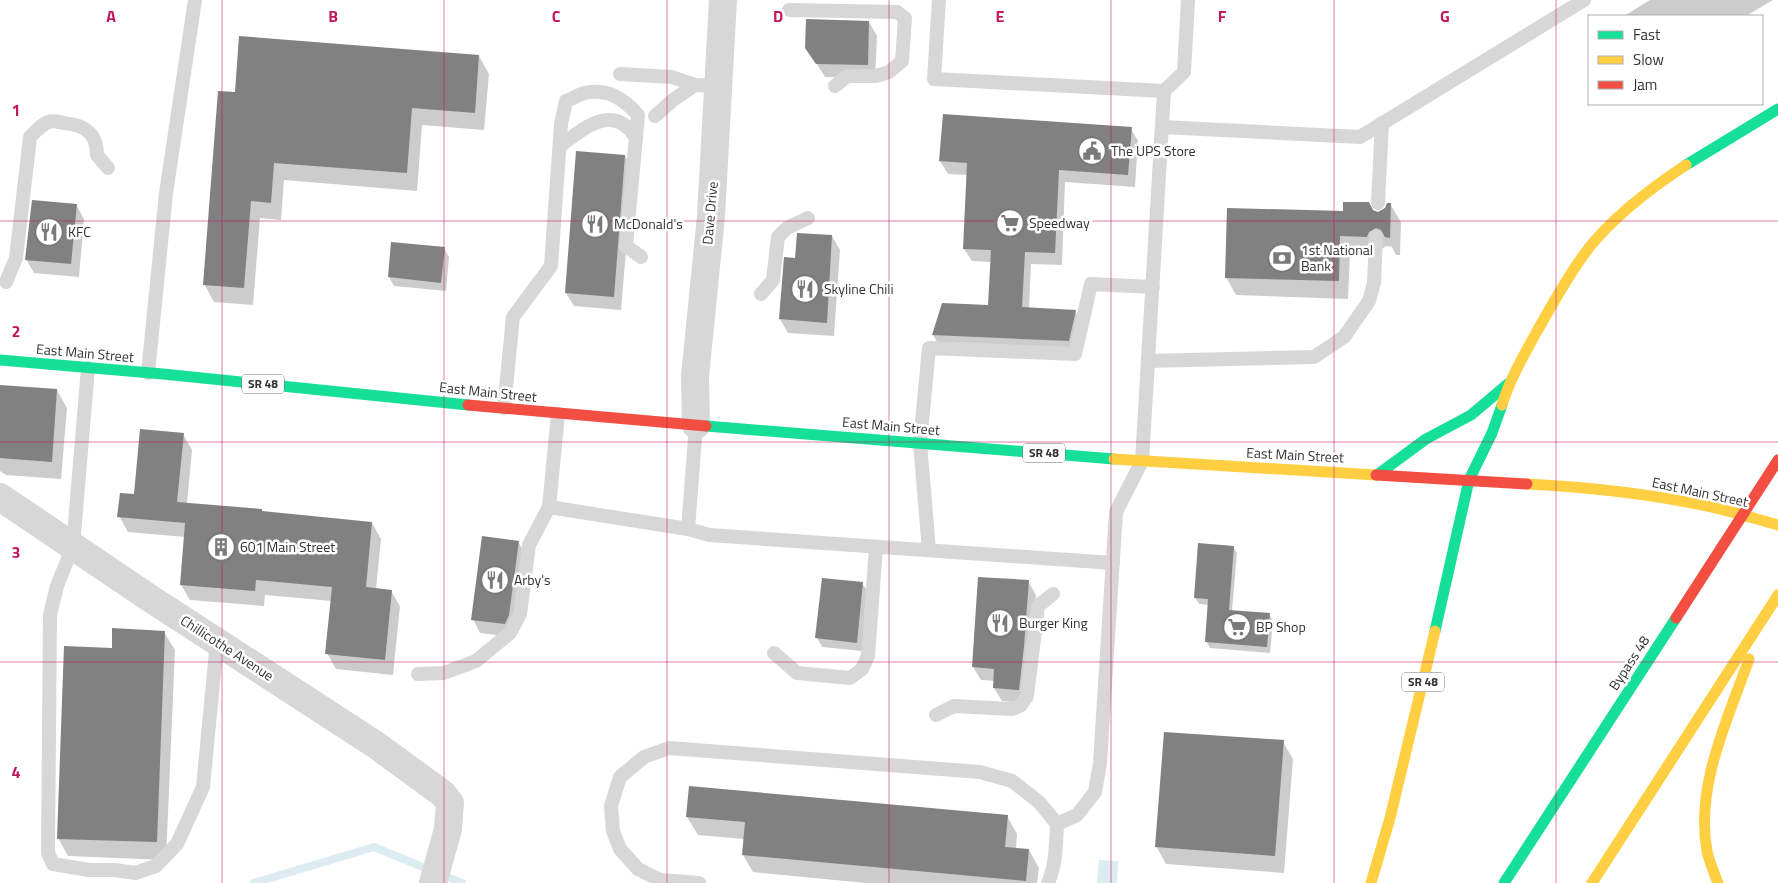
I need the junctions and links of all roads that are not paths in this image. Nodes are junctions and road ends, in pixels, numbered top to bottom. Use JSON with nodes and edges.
{"nodes":[{"id":1,"x":196,"y":0,"type":"edge"},
{"id":2,"x":723,"y":0,"type":"edge"},
{"id":3,"x":939,"y":0,"type":"edge"},
{"id":4,"x":1188,"y":0,"type":"edge"},
{"id":5,"x":1584,"y":0,"type":"edge"},
{"id":6,"x":789,"y":10,"type":"dead end"},
{"id":7,"x":620,"y":74,"type":"dead end"},
{"id":8,"x":707,"y":86,"type":"junction"},
{"id":9,"x":835,"y":86,"type":"dead end"},
{"id":10,"x":1164,"y":91,"type":"junction"},
{"id":11,"x":1778,"y":109,"type":"edge"},
{"id":12,"x":655,"y":116,"type":"dead end"},
{"id":13,"x":1382,"y":123,"type":"junction"},
{"id":14,"x":1162,"y":127,"type":"junction"},
{"id":15,"x":636,"y":138,"type":"junction"},
{"id":16,"x":560,"y":146,"type":"junction"},
{"id":17,"x":108,"y":168,"type":"dead end"},
{"id":18,"x":1378,"y":203,"type":"dead end"},
{"id":19,"x":808,"y":218,"type":"dead end"},
{"id":20,"x":1376,"y":237,"type":"dead end"},
{"id":21,"x":641,"y":257,"type":"dead end"},
{"id":22,"x":6,"y":282,"type":"dead end"},
{"id":23,"x":1153,"y":286,"type":"junction"},
{"id":24,"x":761,"y":294,"type":"dead end"},
{"id":25,"x":0,"y":360,"type":"edge"},
{"id":26,"x":1148,"y":362,"type":"junction"},
{"id":27,"x":88,"y":368,"type":"junction"},
{"id":28,"x":148,"y":373,"type":"junction"},
{"id":29,"x":1509,"y":383,"type":"junction"},
{"id":30,"x":504,"y":408,"type":"junction"},
{"id":31,"x":558,"y":414,"type":"junction"},
{"id":32,"x":696,"y":425,"type":"junction"},
{"id":33,"x":920,"y":443,"type":"junction"},
{"id":34,"x":1778,"y":460,"type":"edge"},
{"id":35,"x":1142,"y":461,"type":"junction"},
{"id":36,"x":1377,"y":474,"type":"junction"},
{"id":37,"x":1470,"y":480,"type":"junction"},
{"id":38,"x":0,"y":497,"type":"edge"},
{"id":39,"x":549,"y":507,"type":"junction"},
{"id":40,"x":1778,"y":525,"type":"edge"},
{"id":41,"x":688,"y":529,"type":"junction"},
{"id":42,"x":73,"y":546,"type":"junction"},
{"id":43,"x":876,"y":547,"type":"junction"},
{"id":44,"x":930,"y":550,"type":"junction"},
{"id":45,"x":1113,"y":563,"type":"junction"},
{"id":46,"x":1053,"y":594,"type":"dead end"},
{"id":47,"x":1778,"y":595,"type":"edge"},
{"id":48,"x":1763,"y":619,"type":"junction"},
{"id":49,"x":217,"y":641,"type":"junction"},
{"id":50,"x":774,"y":653,"type":"dead end"},
{"id":51,"x":418,"y":674,"type":"dead end"},
{"id":52,"x":936,"y":715,"type":"dead end"},
{"id":53,"x":1057,"y":824,"type":"junction"},
{"id":54,"x":433,"y":883,"type":"edge"},
{"id":55,"x":699,"y":883,"type":"edge"},
{"id":56,"x":1048,"y":883,"type":"edge"},
{"id":57,"x":1371,"y":883,"type":"edge"},
{"id":58,"x":1504,"y":883,"type":"edge"},
{"id":59,"x":1592,"y":883,"type":"edge"},
{"id":60,"x":1718,"y":883,"type":"edge"}],
"edges":[{"from":1,"to":28,"type":"lane"},
{"from":2,"to":8,"type":"street","name":"Dave Drive"},
{"from":3,"to":10,"type":"lane"},
{"from":4,"to":10,"type":"lane"},
{"from":5,"to":13,"type":"lane"},
{"from":6,"to":9,"type":"lane"},
{"from":7,"to":8,"type":"lane"},
{"from":8,"to":12,"type":"lane"},
{"from":8,"to":32,"type":"street","name":"Dave Drive"},
{"from":10,"to":14,"type":"lane"},
{"from":11,"to":29,"type":"main road"},
{"from":13,"to":14,"type":"lane"},
{"from":13,"to":18,"type":"lane"},
{"from":14,"to":23,"type":"lane"},
{"from":15,"to":16,"type":"lane"},
{"from":15,"to":16,"type":"lane"},
{"from":15,"to":21,"type":"lane"},
{"from":16,"to":30,"type":"lane"},
{"from":17,"to":22,"type":"lane"},
{"from":19,"to":24,"type":"lane"},
{"from":20,"to":26,"type":"lane"},
{"from":23,"to":26,"type":"lane"},
{"from":23,"to":33,"type":"lane"},
{"from":25,"to":27,"type":"main road","name":"East Main Street","number":"SR 48"},
{"from":26,"to":35,"type":"lane"},
{"from":27,"to":28,"type":"main road","name":"East Main Street","number":"SR 48"},
{"from":27,"to":42,"type":"lane"},
{"from":28,"to":30,"type":"main road","name":"East Main Street","number":"SR 48"},
{"from":29,"to":36,"type":"main road"},
{"from":29,"to":37,"type":"main road"},
{"from":30,"to":31,"type":"main road","name":"East Main Street","number":"SR 48"},
{"from":31,"to":32,"type":"main road","name":"East Main Street","number":"SR 48"},
{"from":31,"to":39,"type":"lane"},
{"from":32,"to":33,"type":"main road","name":"East Main Street","number":"SR 48"},
{"from":32,"to":41,"type":"lane"},
{"from":33,"to":35,"type":"main road","name":"East Main Street","number":"SR 48"},
{"from":33,"to":44,"type":"lane"},
{"from":34,"to":58,"type":"main road","name":"Bypass 48","bridge":true},
{"from":35,"to":36,"type":"main road","name":"East Main Street","number":"SR 48"},
{"from":35,"to":45,"type":"lane"},
{"from":36,"to":37,"type":"main road","name":"East Main Street","number":"SR 48"},
{"from":37,"to":40,"type":"main road","name":"East Main Street","number":"SR 48"},
{"from":37,"to":57,"type":"main road","number":"SR 48"},
{"from":38,"to":42,"type":"street","name":"Chillicothe Avenue"},
{"from":39,"to":41,"type":"lane"},
{"from":39,"to":51,"type":"lane"},
{"from":41,"to":43,"type":"lane"},
{"from":42,"to":49,"type":"street","name":"Chillicothe Avenue"},
{"from":42,"to":49,"type":"lane"},
{"from":43,"to":44,"type":"lane"},
{"from":43,"to":50,"type":"lane"},
{"from":44,"to":45,"type":"lane"},
{"from":45,"to":53,"type":"lane"},
{"from":46,"to":52,"type":"lane"},
{"from":47,"to":48,"type":"main road"},
{"from":48,"to":59,"type":"main road"},
{"from":48,"to":60,"type":"main road"},
{"from":49,"to":54,"type":"street","name":"Chillicothe Avenue"},
{"from":53,"to":55,"type":"lane"},
{"from":53,"to":56,"type":"lane"}]}
